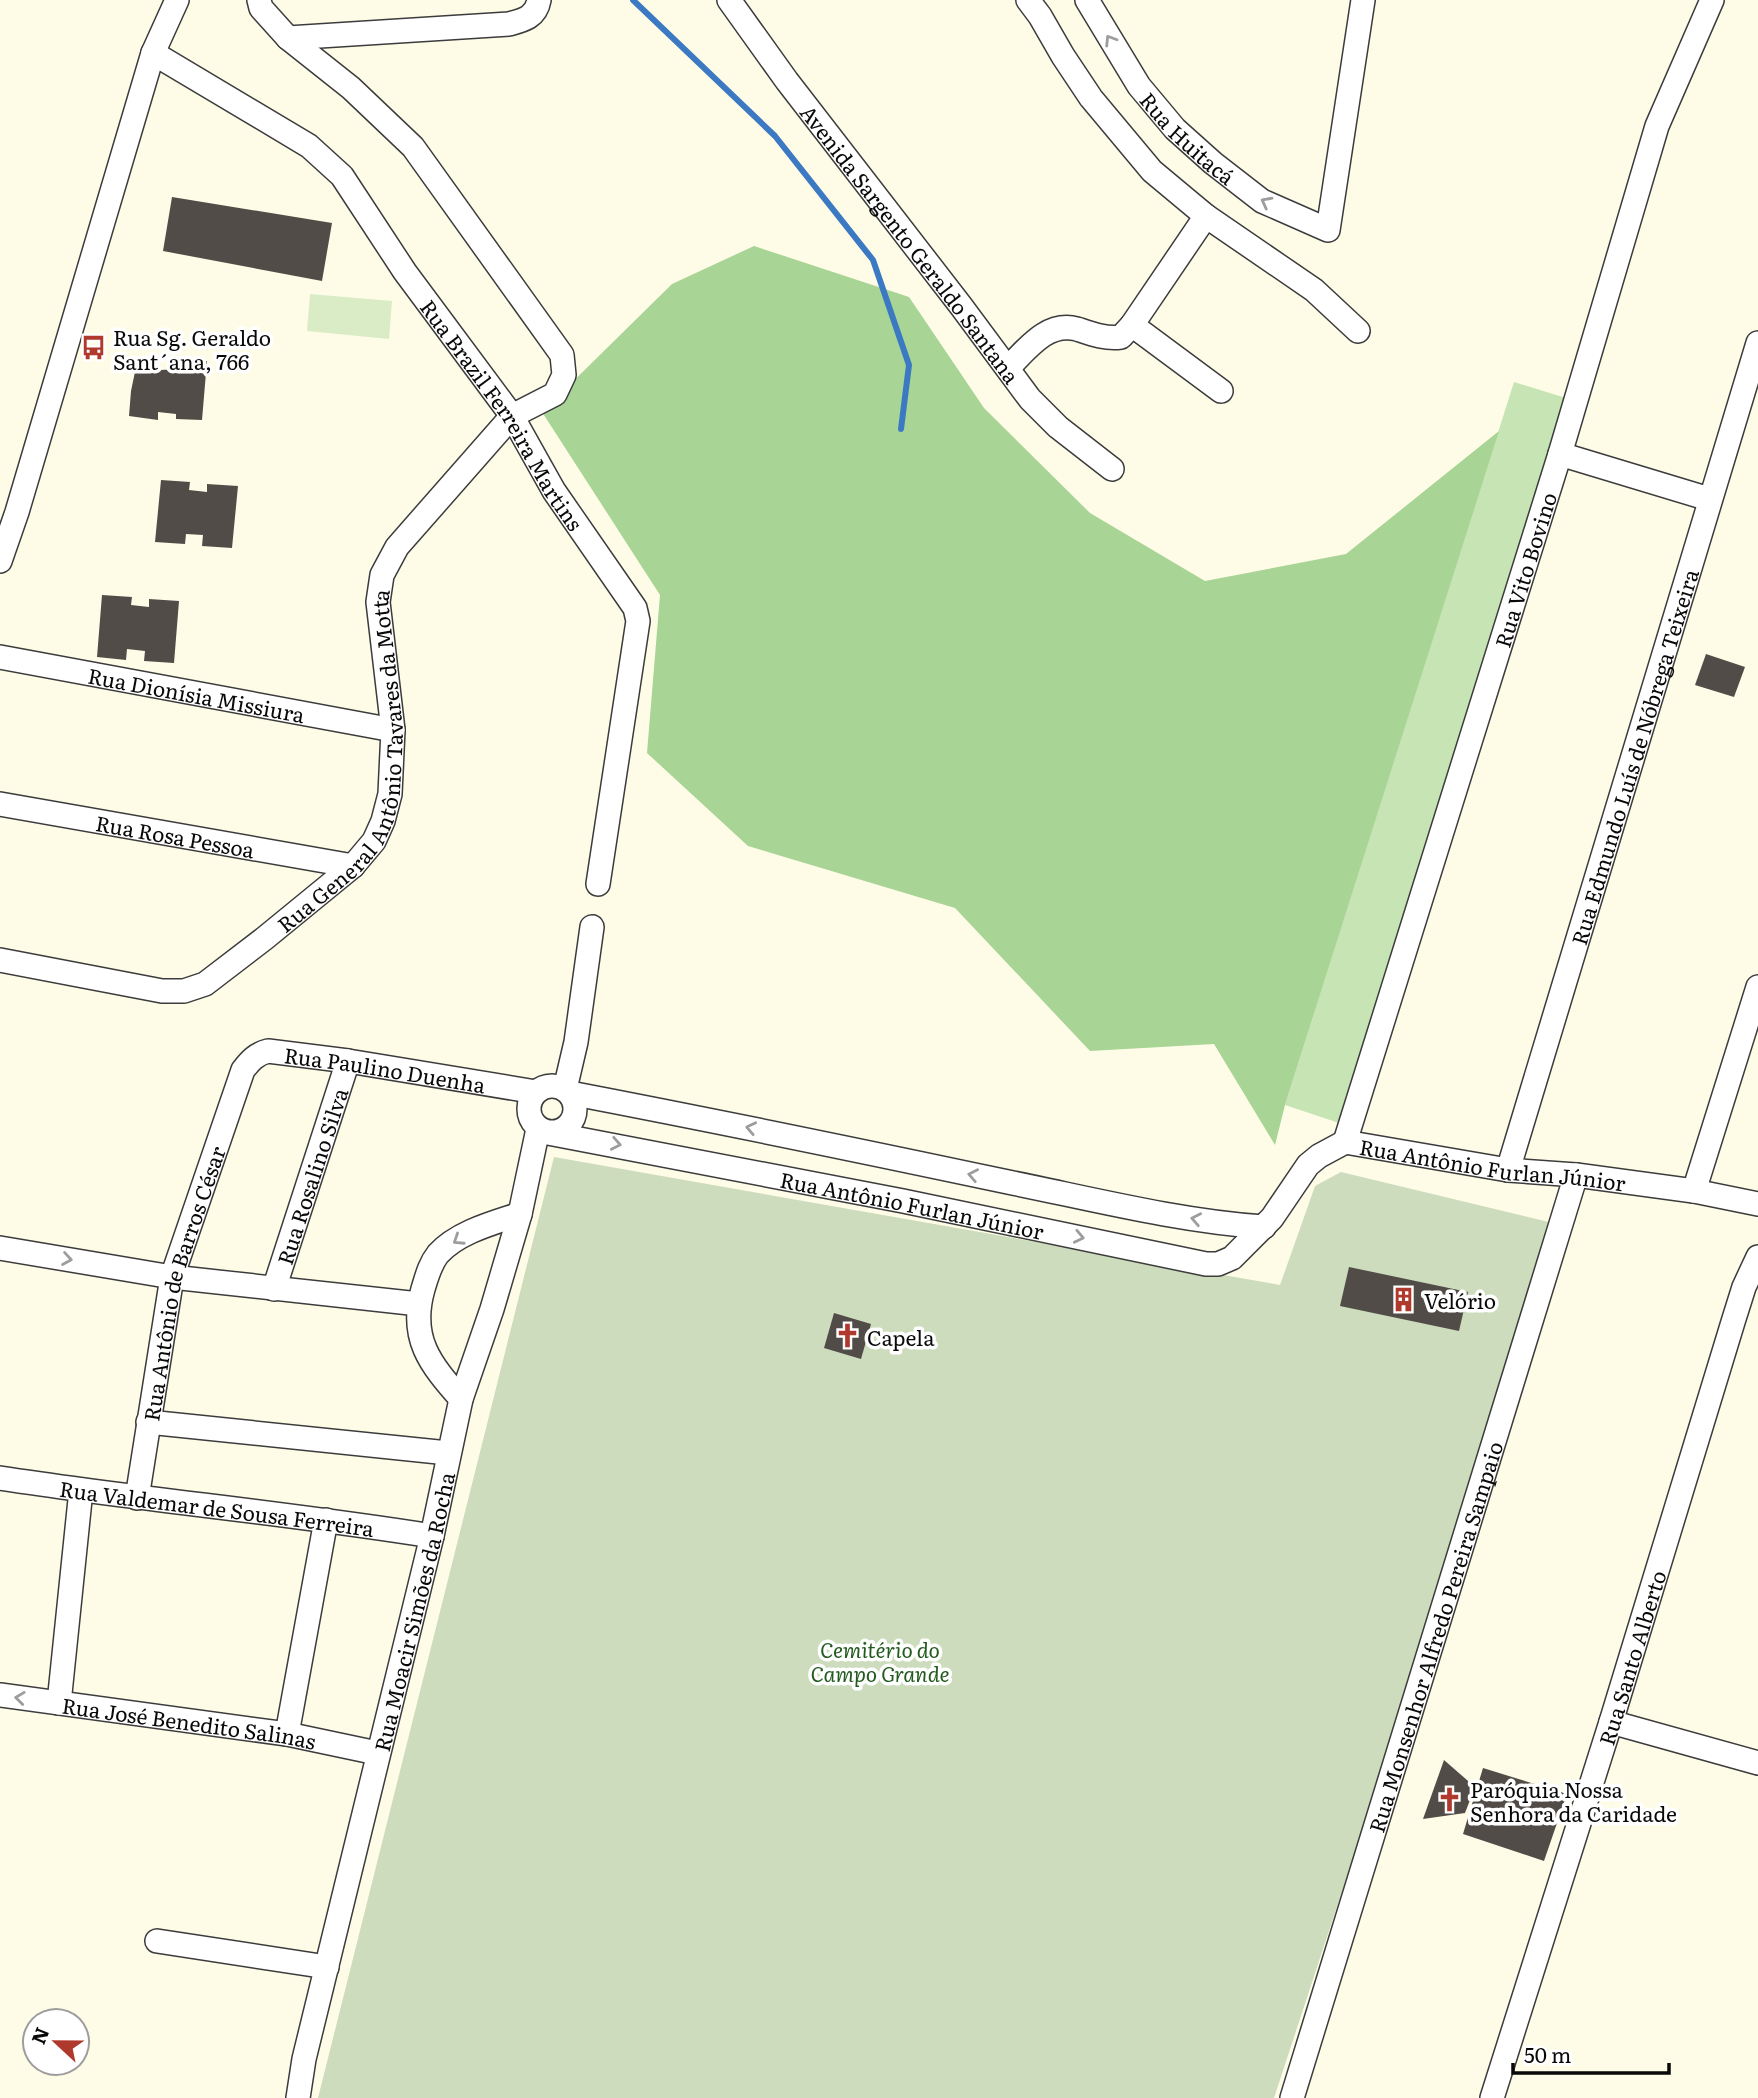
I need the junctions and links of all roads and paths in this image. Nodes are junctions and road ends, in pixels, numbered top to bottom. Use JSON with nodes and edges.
{"nodes":[{"id":1,"x":177,"y":0,"type":"edge"},
{"id":2,"x":258,"y":0,"type":"edge"},
{"id":3,"x":539,"y":0,"type":"edge"},
{"id":4,"x":729,"y":0,"type":"edge"},
{"id":5,"x":1028,"y":0,"type":"edge"},
{"id":6,"x":1087,"y":0,"type":"edge"},
{"id":7,"x":1363,"y":0,"type":"edge"},
{"id":8,"x":1712,"y":0,"type":"edge"},
{"id":9,"x":288,"y":38,"type":"junction"},
{"id":10,"x":153,"y":53,"type":"junction"},
{"id":11,"x":1206,"y":215,"type":"junction"},
{"id":12,"x":1132,"y":325,"type":"junction"},
{"id":13,"x":1358,"y":331,"type":"dead end"},
{"id":14,"x":1758,"y":343,"type":"edge"},
{"id":15,"x":1007,"y":368,"type":"junction"},
{"id":16,"x":1221,"y":391,"type":"dead end"},
{"id":17,"x":512,"y":416,"type":"junction"},
{"id":18,"x":1560,"y":454,"type":"junction"},
{"id":19,"x":1112,"y":469,"type":"dead end"},
{"id":20,"x":1709,"y":499,"type":"junction"},
{"id":21,"x":8,"y":518,"type":"edge"},
{"id":22,"x":0,"y":561,"type":"edge"},
{"id":23,"x":0,"y":657,"type":"edge"},
{"id":24,"x":393,"y":730,"type":"junction"},
{"id":25,"x":0,"y":804,"type":"edge"},
{"id":26,"x":353,"y":866,"type":"junction"},
{"id":27,"x":598,"y":884,"type":"dead end"},
{"id":28,"x":592,"y":928,"type":"dead end"},
{"id":29,"x":0,"y":960,"type":"edge"},
{"id":30,"x":1758,"y":986,"type":"edge"},
{"id":31,"x":348,"y":1061,"type":"junction"},
{"id":32,"x":243,"y":1070,"type":"joint"},
{"id":33,"x":567,"y":1091,"type":"junction"},
{"id":34,"x":536,"y":1092,"type":"junction"},
{"id":35,"x":543,"y":1131,"type":"junction"},
{"id":36,"x":1345,"y":1142,"type":"junction"},
{"id":37,"x":1508,"y":1170,"type":"junction"},
{"id":38,"x":1576,"y":1175,"type":"junction"},
{"id":39,"x":1007,"y":1182,"type":"junction"},
{"id":40,"x":1694,"y":1191,"type":"junction"},
{"id":41,"x":1758,"y":1205,"type":"edge"},
{"id":42,"x":520,"y":1214,"type":"junction"},
{"id":43,"x":1000,"y":1221,"type":"junction"},
{"id":44,"x":1264,"y":1227,"type":"junction"},
{"id":45,"x":0,"y":1248,"type":"edge"},
{"id":46,"x":1758,"y":1257,"type":"edge"},
{"id":47,"x":172,"y":1276,"type":"junction"},
{"id":48,"x":274,"y":1289,"type":"junction"},
{"id":49,"x":419,"y":1304,"type":"junction"},
{"id":50,"x":461,"y":1399,"type":"junction"},
{"id":51,"x":148,"y":1422,"type":"junction"},
{"id":52,"x":448,"y":1453,"type":"junction"},
{"id":53,"x":0,"y":1478,"type":"edge"},
{"id":54,"x":81,"y":1490,"type":"junction"},
{"id":55,"x":137,"y":1498,"type":"junction"},
{"id":56,"x":326,"y":1520,"type":"junction"},
{"id":57,"x":432,"y":1536,"type":"junction"},
{"id":58,"x":0,"y":1695,"type":"edge"},
{"id":59,"x":60,"y":1703,"type":"junction"},
{"id":60,"x":1611,"y":1722,"type":"junction"},
{"id":61,"x":287,"y":1734,"type":"junction"},
{"id":62,"x":377,"y":1753,"type":"junction"},
{"id":63,"x":1758,"y":1763,"type":"edge"},
{"id":64,"x":157,"y":1941,"type":"dead end"},
{"id":65,"x":327,"y":1967,"type":"junction"},
{"id":66,"x":298,"y":2098,"type":"edge"},
{"id":67,"x":1292,"y":2098,"type":"edge"},
{"id":68,"x":1492,"y":2098,"type":"edge"}],
"edges":[{"from":1,"to":10,"type":"street"},
{"from":2,"to":9,"type":"street"},
{"from":3,"to":9,"type":"street"},
{"from":4,"to":15,"type":"street","name":"Avenida Sargento Geraldo Santana"},
{"from":5,"to":11,"type":"street"},
{"from":7,"to":6,"type":"street","name":"Rua Huitacá","one_way":true},
{"from":8,"to":18,"type":"street","name":"Rua Vito Bovino"},
{"from":9,"to":17,"type":"street"},
{"from":10,"to":17,"type":"street","name":"Rua Brazil Ferreira Martins"},
{"from":10,"to":21,"type":"street"},
{"from":11,"to":12,"type":"street"},
{"from":11,"to":13,"type":"street"},
{"from":12,"to":15,"type":"street"},
{"from":12,"to":16,"type":"street"},
{"from":14,"to":20,"type":"street","name":"Rua Edmundo Luís de Nóbrega Teixeira"},
{"from":15,"to":19,"type":"street","name":"Avenida Sargento Geraldo Santana"},
{"from":17,"to":24,"type":"street","name":"Rua General Antônio Tavares da Motta"},
{"from":17,"to":27,"type":"street","name":"Rua Brazil Ferreira Martins"},
{"from":18,"to":20,"type":"street"},
{"from":18,"to":36,"type":"street","name":"Rua Vito Bovino"},
{"from":20,"to":37,"type":"street","name":"Rua Edmundo Luís de Nóbrega Teixeira"},
{"from":21,"to":22,"type":"street"},
{"from":23,"to":24,"type":"street","name":"Rua Dionísia Missiura"},
{"from":24,"to":26,"type":"street","name":"Rua General Antônio Tavares da Motta"},
{"from":25,"to":26,"type":"street","name":"Rua Rosa Pessoa"},
{"from":26,"to":29,"type":"street","name":"Rua General Antônio Tavares da Motta"},
{"from":28,"to":33,"type":"street"},
{"from":30,"to":40,"type":"street"},
{"from":31,"to":32,"type":"street","name":"Rua Paulino Duenha"},
{"from":31,"to":34,"type":"street","name":"Rua Paulino Duenha"},
{"from":31,"to":48,"type":"street","name":"Rua Rosalino Silva"},
{"from":32,"to":47,"type":"street","name":"Rua Antônio de Barros César"},
{"from":33,"to":34,"type":"street"},
{"from":33,"to":35,"type":"street"},
{"from":39,"to":33,"type":"street","name":"Rua Antônio Furlan Júnior","one_way":true},
{"from":34,"to":35,"type":"street"},
{"from":35,"to":42,"type":"street","name":"Rua Moacir Simões da Rocha"},
{"from":35,"to":43,"type":"street","name":"Rua Antônio Furlan Júnior","one_way":true},
{"from":36,"to":37,"type":"street","name":"Rua Antônio Furlan Júnior"},
{"from":36,"to":44,"type":"street","name":"Rua Antônio Furlan Júnior"},
{"from":37,"to":38,"type":"street","name":"Rua Antônio Furlan Júnior"},
{"from":38,"to":40,"type":"street","name":"Rua Antônio Furlan Júnior"},
{"from":38,"to":67,"type":"street","name":"Rua Monsenhor Alfredo Pereira Sampaio"},
{"from":39,"to":43,"type":"street"},
{"from":44,"to":39,"type":"street","name":"Rua Antônio Furlan Júnior","one_way":true},
{"from":40,"to":41,"type":"street","name":"Rua Antônio Furlan Júnior"},
{"from":42,"to":49,"type":"street","one_way":true},
{"from":42,"to":50,"type":"street","name":"Rua Moacir Simões da Rocha"},
{"from":43,"to":44,"type":"street","name":"Rua Antônio Furlan Júnior","one_way":true},
{"from":45,"to":47,"type":"street","one_way":true},
{"from":46,"to":60,"type":"street","name":"Rua Santo Alberto"},
{"from":47,"to":48,"type":"street"},
{"from":47,"to":51,"type":"street","name":"Rua Antônio de Barros César"},
{"from":48,"to":49,"type":"street"},
{"from":49,"to":50,"type":"street"},
{"from":50,"to":52,"type":"street","name":"Rua Moacir Simões da Rocha"},
{"from":51,"to":52,"type":"street"},
{"from":51,"to":55,"type":"street","name":"Rua Antônio de Barros César"},
{"from":52,"to":57,"type":"street","name":"Rua Moacir Simões da Rocha"},
{"from":53,"to":54,"type":"street","name":"Rua Valdemar de Sousa Ferreira"},
{"from":54,"to":55,"type":"street","name":"Rua Valdemar de Sousa Ferreira"},
{"from":54,"to":59,"type":"street"},
{"from":55,"to":56,"type":"street","name":"Rua Valdemar de Sousa Ferreira"},
{"from":56,"to":57,"type":"street","name":"Rua Valdemar de Sousa Ferreira"},
{"from":56,"to":61,"type":"street"},
{"from":57,"to":62,"type":"street","name":"Rua Moacir Simões da Rocha"},
{"from":59,"to":58,"type":"street","name":"Rua José Benedito Salinas","one_way":true},
{"from":59,"to":61,"type":"street","name":"Rua José Benedito Salinas"},
{"from":60,"to":63,"type":"street"},
{"from":60,"to":68,"type":"street","name":"Rua Santo Alberto"},
{"from":61,"to":62,"type":"street","name":"Rua José Benedito Salinas"},
{"from":62,"to":65,"type":"street","name":"Rua Moacir Simões da Rocha"},
{"from":64,"to":65,"type":"street"},
{"from":65,"to":66,"type":"street","name":"Rua Moacir Simões da Rocha"}]}
